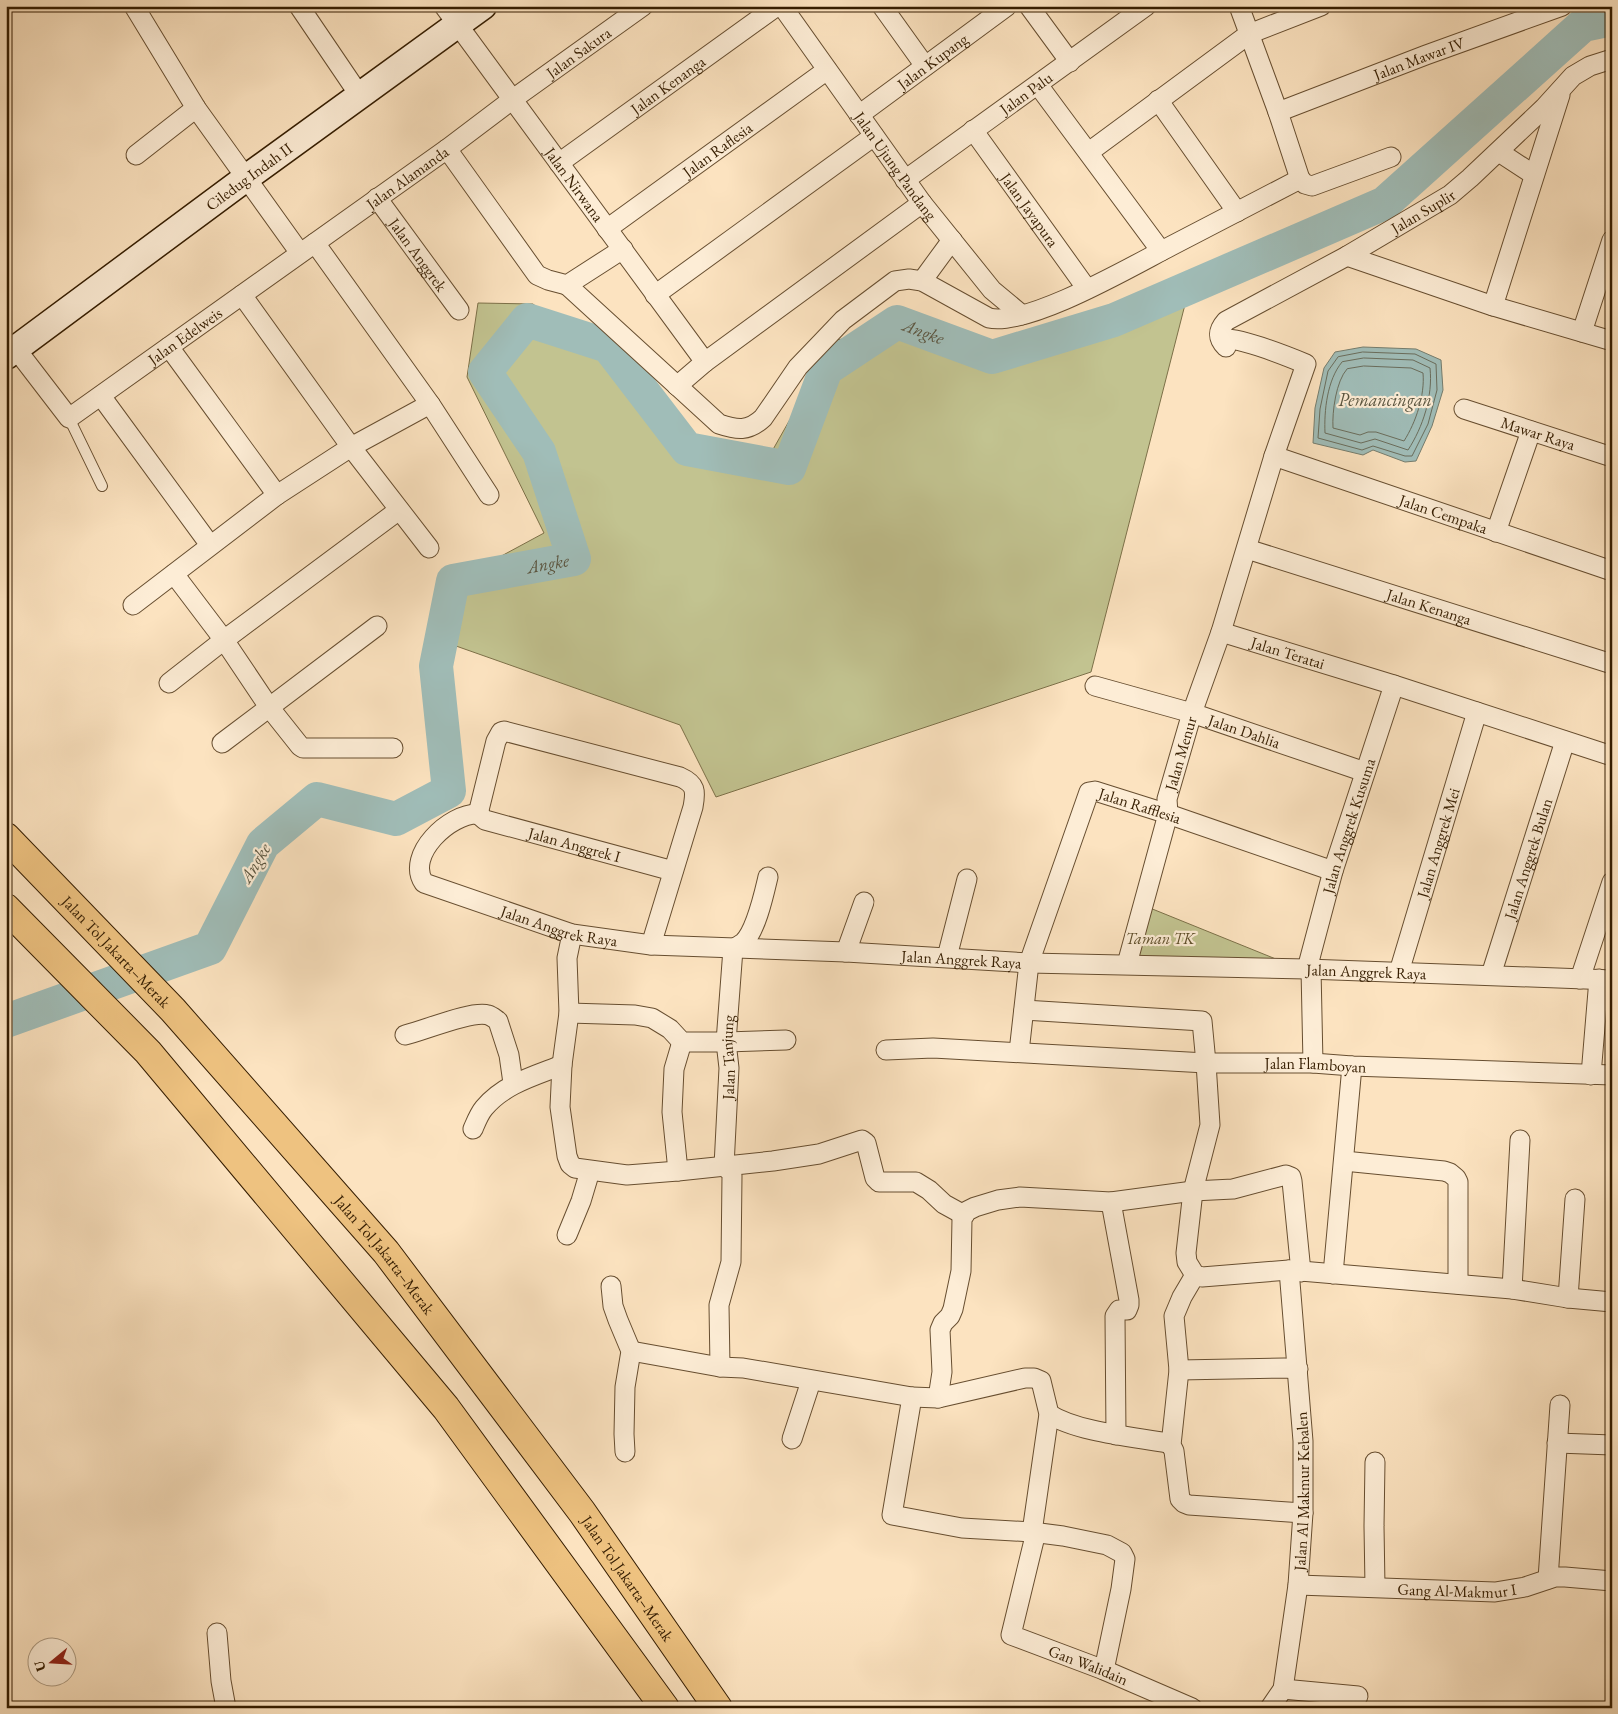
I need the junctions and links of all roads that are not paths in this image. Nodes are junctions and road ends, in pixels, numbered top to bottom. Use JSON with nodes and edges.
{"nodes":[{"id":1,"x":134,"y":6,"type":"edge"},
{"id":2,"x":299,"y":6,"type":"edge"},
{"id":3,"x":483,"y":6,"type":"edge"},
{"id":4,"x":643,"y":6,"type":"edge"},
{"id":5,"x":778,"y":6,"type":"edge"},
{"id":6,"x":782,"y":6,"type":"edge"},
{"id":7,"x":882,"y":6,"type":"edge"},
{"id":8,"x":1007,"y":6,"type":"edge"},
{"id":9,"x":1030,"y":6,"type":"edge"},
{"id":10,"x":1146,"y":6,"type":"edge"},
{"id":11,"x":1239,"y":6,"type":"edge"},
{"id":12,"x":1321,"y":6,"type":"edge"},
{"id":13,"x":1562,"y":6,"type":"edge"},
{"id":14,"x":987,"y":12,"type":"edge"},
{"id":15,"x":451,"y":16,"type":"edge"},
{"id":16,"x":1249,"y":34,"type":"junction"},
{"id":17,"x":1612,"y":59,"type":"edge"},
{"id":18,"x":1070,"y":62,"type":"junction"},
{"id":19,"x":925,"y":66,"type":"junction"},
{"id":20,"x":827,"y":70,"type":"junction"},
{"id":21,"x":1038,"y":85,"type":"junction"},
{"id":22,"x":1561,"y":90,"type":"junction"},
{"id":23,"x":360,"y":96,"type":"junction"},
{"id":24,"x":513,"y":99,"type":"junction"},
{"id":25,"x":1158,"y":100,"type":"junction"},
{"id":26,"x":196,"y":108,"type":"junction"},
{"id":27,"x":1278,"y":112,"type":"junction"},
{"id":28,"x":859,"y":115,"type":"junction"},
{"id":29,"x":973,"y":130,"type":"junction"},
{"id":30,"x":874,"y":136,"type":"junction"},
{"id":31,"x":447,"y":148,"type":"junction"},
{"id":32,"x":1088,"y":152,"type":"junction"},
{"id":33,"x":1498,"y":152,"type":"junction"},
{"id":34,"x":136,"y":155,"type":"dead end"},
{"id":35,"x":1391,"y":157,"type":"dead end"},
{"id":36,"x":559,"y":163,"type":"junction"},
{"id":37,"x":1534,"y":175,"type":"junction"},
{"id":38,"x":246,"y":178,"type":"junction"},
{"id":39,"x":1300,"y":179,"type":"junction"},
{"id":40,"x":905,"y":180,"type":"junction"},
{"id":41,"x":377,"y":198,"type":"junction"},
{"id":42,"x":922,"y":203,"type":"junction"},
{"id":43,"x":1237,"y":212,"type":"junction"},
{"id":44,"x":607,"y":229,"type":"junction"},
{"id":45,"x":952,"y":240,"type":"junction"},
{"id":46,"x":1612,"y":240,"type":"edge"},
{"id":47,"x":308,"y":248,"type":"junction"},
{"id":48,"x":623,"y":249,"type":"junction"},
{"id":49,"x":1161,"y":251,"type":"junction"},
{"id":50,"x":1347,"y":256,"type":"junction"},
{"id":51,"x":922,"y":281,"type":"junction"},
{"id":52,"x":567,"y":285,"type":"junction"},
{"id":53,"x":1087,"y":289,"type":"junction"},
{"id":54,"x":242,"y":295,"type":"junction"},
{"id":55,"x":655,"y":295,"type":"junction"},
{"id":56,"x":1493,"y":306,"type":"junction"},
{"id":57,"x":459,"y":310,"type":"dead end"},
{"id":58,"x":1022,"y":315,"type":"junction"},
{"id":59,"x":1582,"y":332,"type":"junction"},
{"id":60,"x":1612,"y":342,"type":"edge"},
{"id":61,"x":169,"y":347,"type":"junction"},
{"id":62,"x":11,"y":353,"type":"edge"},
{"id":63,"x":705,"y":362,"type":"junction"},
{"id":64,"x":677,"y":386,"type":"junction"},
{"id":65,"x":101,"y":396,"type":"junction"},
{"id":66,"x":430,"y":404,"type":"junction"},
{"id":67,"x":1464,"y":409,"type":"dead end"},
{"id":68,"x":69,"y":418,"type":"junction"},
{"id":69,"x":1531,"y":431,"type":"junction"},
{"id":70,"x":351,"y":447,"type":"junction"},
{"id":71,"x":1274,"y":456,"type":"junction"},
{"id":72,"x":1612,"y":457,"type":"edge"},
{"id":73,"x":102,"y":486,"type":"dead end"},
{"id":74,"x":277,"y":495,"type":"junction"},
{"id":75,"x":489,"y":495,"type":"dead end"},
{"id":76,"x":399,"y":510,"type":"junction"},
{"id":77,"x":1496,"y":532,"type":"junction"},
{"id":78,"x":210,"y":545,"type":"junction"},
{"id":79,"x":428,"y":548,"type":"dead end"},
{"id":80,"x":1247,"y":549,"type":"junction"},
{"id":81,"x":1612,"y":571,"type":"edge"},
{"id":82,"x":174,"y":574,"type":"junction"},
{"id":83,"x":133,"y":605,"type":"dead end"},
{"id":84,"x":377,"y":626,"type":"dead end"},
{"id":85,"x":1221,"y":632,"type":"junction"},
{"id":86,"x":224,"y":640,"type":"junction"},
{"id":87,"x":1612,"y":664,"type":"edge"},
{"id":88,"x":169,"y":683,"type":"dead end"},
{"id":89,"x":1394,"y":685,"type":"junction"},
{"id":90,"x":1095,"y":686,"type":"dead end"},
{"id":91,"x":268,"y":707,"type":"junction"},
{"id":92,"x":1477,"y":712,"type":"junction"},
{"id":93,"x":1192,"y":713,"type":"junction"},
{"id":94,"x":1565,"y":740,"type":"junction"},
{"id":95,"x":222,"y":743,"type":"dead end"},
{"id":96,"x":393,"y":748,"type":"dead end"},
{"id":97,"x":1612,"y":756,"type":"edge"},
{"id":98,"x":1365,"y":772,"type":"junction"},
{"id":99,"x":478,"y":814,"type":"junction"},
{"id":100,"x":1168,"y":814,"type":"junction"},
{"id":101,"x":6,"y":837,"type":"edge"},
{"id":102,"x":1333,"y":871,"type":"junction"},
{"id":103,"x":673,"y":872,"type":"junction"},
{"id":104,"x":768,"y":877,"type":"dead end"},
{"id":105,"x":967,"y":879,"type":"dead end"},
{"id":106,"x":1612,"y":882,"type":"edge"},
{"id":107,"x":864,"y":902,"type":"dead end"},
{"id":108,"x":6,"y":908,"type":"edge"},
{"id":109,"x":572,"y":934,"type":"junction"},
{"id":110,"x":651,"y":945,"type":"junction"},
{"id":111,"x":733,"y":949,"type":"junction"},
{"id":112,"x":846,"y":952,"type":"junction"},
{"id":113,"x":947,"y":957,"type":"junction"},
{"id":114,"x":1029,"y":963,"type":"junction"},
{"id":115,"x":1127,"y":964,"type":"junction"},
{"id":116,"x":1309,"y":969,"type":"junction"},
{"id":117,"x":1399,"y":972,"type":"junction"},
{"id":118,"x":1491,"y":976,"type":"junction"},
{"id":119,"x":1580,"y":979,"type":"junction"},
{"id":120,"x":1605,"y":979,"type":"edge"},
{"id":121,"x":1024,"y":1010,"type":"junction"},
{"id":122,"x":569,"y":1013,"type":"junction"},
{"id":123,"x":405,"y":1035,"type":"dead end"},
{"id":124,"x":786,"y":1040,"type":"dead end"},
{"id":125,"x":682,"y":1042,"type":"junction"},
{"id":126,"x":726,"y":1042,"type":"junction"},
{"id":127,"x":886,"y":1050,"type":"dead end"},
{"id":128,"x":1019,"y":1052,"type":"junction"},
{"id":129,"x":1206,"y":1063,"type":"junction"},
{"id":130,"x":1314,"y":1063,"type":"junction"},
{"id":131,"x":562,"y":1065,"type":"junction"},
{"id":132,"x":1352,"y":1066,"type":"junction"},
{"id":133,"x":1591,"y":1075,"type":"junction"},
{"id":134,"x":1612,"y":1075,"type":"edge"},
{"id":135,"x":513,"y":1084,"type":"junction"},
{"id":136,"x":473,"y":1129,"type":"dead end"},
{"id":137,"x":1520,"y":1140,"type":"dead end"},
{"id":138,"x":1344,"y":1161,"type":"junction"},
{"id":139,"x":724,"y":1166,"type":"junction"},
{"id":140,"x":590,"y":1171,"type":"junction"},
{"id":141,"x":678,"y":1171,"type":"junction"},
{"id":142,"x":1194,"y":1191,"type":"junction"},
{"id":143,"x":1575,"y":1199,"type":"dead end"},
{"id":144,"x":1111,"y":1202,"type":"junction"},
{"id":145,"x":964,"y":1215,"type":"junction"},
{"id":146,"x":567,"y":1235,"type":"dead end"},
{"id":147,"x":1295,"y":1271,"type":"junction"},
{"id":148,"x":1333,"y":1274,"type":"junction"},
{"id":149,"x":1195,"y":1275,"type":"junction"},
{"id":150,"x":1458,"y":1284,"type":"junction"},
{"id":151,"x":611,"y":1286,"type":"dead end"},
{"id":152,"x":1512,"y":1289,"type":"junction"},
{"id":153,"x":1568,"y":1298,"type":"junction"},
{"id":154,"x":1612,"y":1302,"type":"edge"},
{"id":155,"x":631,"y":1351,"type":"junction"},
{"id":156,"x":720,"y":1367,"type":"junction"},
{"id":157,"x":1298,"y":1369,"type":"junction"},
{"id":158,"x":1179,"y":1370,"type":"junction"},
{"id":159,"x":811,"y":1381,"type":"junction"},
{"id":160,"x":912,"y":1397,"type":"junction"},
{"id":161,"x":938,"y":1398,"type":"junction"},
{"id":162,"x":1560,"y":1405,"type":"dead end"},
{"id":163,"x":1049,"y":1414,"type":"junction"},
{"id":164,"x":1116,"y":1435,"type":"junction"},
{"id":165,"x":792,"y":1439,"type":"dead end"},
{"id":166,"x":1557,"y":1443,"type":"junction"},
{"id":167,"x":1612,"y":1444,"type":"edge"},
{"id":168,"x":1171,"y":1445,"type":"junction"},
{"id":169,"x":626,"y":1452,"type":"dead end"},
{"id":170,"x":1375,"y":1462,"type":"dead end"},
{"id":171,"x":1303,"y":1513,"type":"junction"},
{"id":172,"x":1034,"y":1532,"type":"junction"},
{"id":173,"x":1548,"y":1580,"type":"junction"},
{"id":174,"x":1612,"y":1581,"type":"edge"},
{"id":175,"x":1298,"y":1585,"type":"junction"},
{"id":176,"x":1375,"y":1588,"type":"junction"},
{"id":177,"x":217,"y":1633,"type":"dead end"},
{"id":178,"x":1104,"y":1670,"type":"junction"},
{"id":179,"x":1283,"y":1689,"type":"junction"},
{"id":180,"x":1358,"y":1696,"type":"dead end"},
{"id":181,"x":226,"y":1708,"type":"edge"},
{"id":182,"x":665,"y":1708,"type":"edge"},
{"id":183,"x":718,"y":1708,"type":"edge"},
{"id":184,"x":1192,"y":1708,"type":"edge"},
{"id":185,"x":1270,"y":1708,"type":"edge"}],
"edges":[{"from":1,"to":26,"type":"street"},
{"from":2,"to":23,"type":"street"},
{"from":3,"to":15,"type":"street","name":"Ciledug Indah II"},
{"from":4,"to":24,"type":"street","name":"Jalan Sakura"},
{"from":5,"to":36,"type":"street","name":"Jalan Kenanga"},
{"from":6,"to":20,"type":"street","name":"Jalan Ujung Pandang"},
{"from":7,"to":19,"type":"street"},
{"from":8,"to":14,"type":"street","name":"Jalan Kupang"},
{"from":9,"to":18,"type":"street"},
{"from":10,"to":18,"type":"street","name":"Jalan Palu"},
{"from":11,"to":16,"type":"street"},
{"from":12,"to":16,"type":"street"},
{"from":13,"to":27,"type":"street","name":"Jalan Mawar IV"},
{"from":14,"to":19,"type":"street","name":"Jalan Kupang"},
{"from":15,"to":23,"type":"street","name":"Ciledug Indah II"},
{"from":15,"to":24,"type":"street","name":"Jalan Nirwana"},
{"from":16,"to":25,"type":"street"},
{"from":16,"to":27,"type":"street"},
{"from":17,"to":22,"type":"street","name":"Jalan Suplir"},
{"from":18,"to":21,"type":"street","name":"Jalan Palu"},
{"from":19,"to":28,"type":"street","name":"Jalan Kupang"},
{"from":20,"to":28,"type":"street","name":"Jalan Ujung Pandang"},
{"from":20,"to":44,"type":"street","name":"Jalan Raflesia"},
{"from":21,"to":29,"type":"street","name":"Jalan Palu"},
{"from":21,"to":32,"type":"street"},
{"from":22,"to":33,"type":"street","name":"Jalan Suplir"},
{"from":22,"to":37,"type":"street"},
{"from":23,"to":38,"type":"street","name":"Ciledug Indah II"},
{"from":24,"to":31,"type":"street","name":"Jalan Alamanda"},
{"from":24,"to":36,"type":"street","name":"Jalan Nirwana"},
{"from":25,"to":32,"type":"street"},
{"from":25,"to":43,"type":"street"},
{"from":26,"to":34,"type":"street"},
{"from":26,"to":38,"type":"street"},
{"from":27,"to":39,"type":"street"},
{"from":28,"to":30,"type":"street","name":"Jalan Ujung Pandang"},
{"from":29,"to":40,"type":"street","name":"Jalan Palu"},
{"from":29,"to":53,"type":"street","name":"Jalan Jayapura"},
{"from":30,"to":40,"type":"street","name":"Jalan Ujung Pandang"},
{"from":30,"to":55,"type":"street"},
{"from":31,"to":41,"type":"street","name":"Jalan Alamanda"},
{"from":31,"to":52,"type":"street"},
{"from":32,"to":49,"type":"street"},
{"from":33,"to":37,"type":"street"},
{"from":33,"to":50,"type":"street","name":"Jalan Suplir"},
{"from":35,"to":39,"type":"street"},
{"from":36,"to":44,"type":"street","name":"Jalan Nirwana"},
{"from":37,"to":56,"type":"street"},
{"from":38,"to":47,"type":"street"},
{"from":38,"to":62,"type":"street","name":"Ciledug Indah II"},
{"from":39,"to":43,"type":"street"},
{"from":40,"to":42,"type":"street","name":"Jalan Ujung Pandang"},
{"from":41,"to":47,"type":"street","name":"Jalan Alamanda"},
{"from":41,"to":57,"type":"street","name":"Jalan Anggrek"},
{"from":42,"to":45,"type":"street","name":"Jalan Ujung Pandang"},
{"from":42,"to":63,"type":"street"},
{"from":43,"to":49,"type":"street"},
{"from":44,"to":48,"type":"street","name":"Jalan Nirwana"},
{"from":45,"to":51,"type":"street"},
{"from":45,"to":58,"type":"street","name":"Jalan Ujung Pandang"},
{"from":46,"to":59,"type":"street"},
{"from":47,"to":54,"type":"street","name":"Jalan Edelweis"},
{"from":47,"to":66,"type":"street"},
{"from":48,"to":52,"type":"street"},
{"from":48,"to":55,"type":"street","name":"Jalan Nirwana"},
{"from":49,"to":53,"type":"street"},
{"from":50,"to":56,"type":"street"},
{"from":50,"to":71,"type":"street","name":"Jalan Suplir"},
{"from":51,"to":58,"type":"street"},
{"from":51,"to":64,"type":"street"},
{"from":52,"to":64,"type":"street"},
{"from":53,"to":58,"type":"street"},
{"from":54,"to":61,"type":"street","name":"Jalan Edelweis"},
{"from":54,"to":70,"type":"street"},
{"from":55,"to":63,"type":"street","name":"Jalan Nirwana"},
{"from":56,"to":59,"type":"street"},
{"from":59,"to":60,"type":"street"},
{"from":61,"to":65,"type":"street","name":"Jalan Edelweis"},
{"from":61,"to":74,"type":"street"},
{"from":62,"to":68,"type":"street"},
{"from":63,"to":64,"type":"street"},
{"from":65,"to":68,"type":"street","name":"Jalan Edelweis"},
{"from":65,"to":78,"type":"street"},
{"from":66,"to":70,"type":"street"},
{"from":66,"to":75,"type":"street"},
{"from":67,"to":69,"type":"street","name":"Mawar Raya"},
{"from":68,"to":73,"type":"lane"},
{"from":69,"to":72,"type":"street","name":"Mawar Raya"},
{"from":69,"to":77,"type":"street"},
{"from":70,"to":74,"type":"street"},
{"from":70,"to":76,"type":"street"},
{"from":71,"to":77,"type":"street","name":"Jalan Cempaka"},
{"from":71,"to":80,"type":"street"},
{"from":74,"to":78,"type":"street"},
{"from":76,"to":79,"type":"street"},
{"from":76,"to":86,"type":"street"},
{"from":77,"to":81,"type":"street","name":"Jalan Cempaka"},
{"from":78,"to":82,"type":"street"},
{"from":80,"to":85,"type":"street"},
{"from":80,"to":87,"type":"street","name":"Jalan Kenanga"},
{"from":82,"to":83,"type":"street"},
{"from":82,"to":86,"type":"street"},
{"from":84,"to":91,"type":"street"},
{"from":85,"to":89,"type":"street","name":"Jalan Teratai"},
{"from":85,"to":93,"type":"street","name":"Jalan Menur"},
{"from":86,"to":88,"type":"street"},
{"from":86,"to":91,"type":"street"},
{"from":89,"to":92,"type":"street","name":"Jalan Teratai"},
{"from":89,"to":98,"type":"street","name":"Jalan Anggrek Kusuma"},
{"from":90,"to":93,"type":"street","name":"Jalan Dahlia"},
{"from":91,"to":95,"type":"street"},
{"from":91,"to":96,"type":"street"},
{"from":92,"to":94,"type":"street","name":"Jalan Teratai"},
{"from":92,"to":117,"type":"street","name":"Jalan Anggrek Mei"},
{"from":93,"to":98,"type":"street","name":"Jalan Dahlia"},
{"from":93,"to":100,"type":"street","name":"Jalan Menur"},
{"from":94,"to":97,"type":"street","name":"Jalan Teratai"},
{"from":94,"to":118,"type":"street","name":"Jalan Anggrek Bulan"},
{"from":98,"to":102,"type":"street","name":"Jalan Anggrek Kusuma"},
{"from":99,"to":103,"type":"street","name":"Jalan Anggrek I"},
{"from":99,"to":103,"type":"street"},
{"from":99,"to":109,"type":"street","name":"Jalan Anggrek Raya"},
{"from":100,"to":102,"type":"street","name":"Jalan Rafflesia"},
{"from":100,"to":114,"type":"street","name":"Jalan Rafflesia"},
{"from":100,"to":115,"type":"street","name":"Jalan Menur"},
{"from":101,"to":183,"type":"highway","name":"Jalan Tol Jakarta–Merak"},
{"from":102,"to":116,"type":"street","name":"Jalan Anggrek Kusuma"},
{"from":103,"to":110,"type":"street"},
{"from":104,"to":111,"type":"street"},
{"from":105,"to":113,"type":"street"},
{"from":106,"to":119,"type":"street"},
{"from":107,"to":112,"type":"street"},
{"from":108,"to":182,"type":"highway"},
{"from":109,"to":110,"type":"street","name":"Jalan Anggrek Raya"},
{"from":109,"to":122,"type":"street"},
{"from":110,"to":111,"type":"street","name":"Jalan Anggrek Raya"},
{"from":111,"to":112,"type":"street","name":"Jalan Anggrek Raya"},
{"from":111,"to":126,"type":"street","name":"Jalan Tanjung"},
{"from":112,"to":113,"type":"street","name":"Jalan Anggrek Raya"},
{"from":113,"to":114,"type":"street","name":"Jalan Anggrek Raya"},
{"from":114,"to":115,"type":"street","name":"Jalan Anggrek Raya"},
{"from":114,"to":121,"type":"street"},
{"from":115,"to":116,"type":"street","name":"Jalan Anggrek Raya"},
{"from":116,"to":117,"type":"street","name":"Jalan Anggrek Raya"},
{"from":116,"to":130,"type":"street","name":"Jalan Anggrek Kusuma"},
{"from":117,"to":118,"type":"street","name":"Jalan Anggrek Raya"},
{"from":118,"to":119,"type":"street","name":"Jalan Anggrek Raya"},
{"from":119,"to":120,"type":"street","name":"Jalan Anggrek Raya"},
{"from":120,"to":133,"type":"street"},
{"from":121,"to":128,"type":"street"},
{"from":121,"to":129,"type":"street"},
{"from":122,"to":125,"type":"street"},
{"from":122,"to":131,"type":"street"},
{"from":123,"to":135,"type":"street"},
{"from":124,"to":126,"type":"street"},
{"from":125,"to":126,"type":"street"},
{"from":125,"to":141,"type":"street"},
{"from":126,"to":139,"type":"street","name":"Jalan Tanjung"},
{"from":127,"to":128,"type":"street","name":"Jalan Flamboyan"},
{"from":128,"to":129,"type":"street","name":"Jalan Flamboyan"},
{"from":129,"to":130,"type":"street","name":"Jalan Flamboyan"},
{"from":129,"to":142,"type":"street"},
{"from":130,"to":132,"type":"street","name":"Jalan Flamboyan"},
{"from":131,"to":135,"type":"street"},
{"from":131,"to":140,"type":"street"},
{"from":132,"to":133,"type":"street","name":"Jalan Flamboyan"},
{"from":132,"to":138,"type":"street"},
{"from":133,"to":134,"type":"street","name":"Jalan Flamboyan"},
{"from":135,"to":136,"type":"street"},
{"from":137,"to":152,"type":"street"},
{"from":138,"to":148,"type":"street"},
{"from":138,"to":150,"type":"street"},
{"from":139,"to":141,"type":"street"},
{"from":139,"to":145,"type":"street"},
{"from":139,"to":156,"type":"street"},
{"from":140,"to":141,"type":"street"},
{"from":140,"to":146,"type":"street"},
{"from":142,"to":144,"type":"street"},
{"from":142,"to":147,"type":"street","name":"Jalan Al Makmur Kebalen"},
{"from":142,"to":149,"type":"street"},
{"from":143,"to":153,"type":"street"},
{"from":144,"to":145,"type":"street"},
{"from":144,"to":164,"type":"street"},
{"from":145,"to":161,"type":"street"},
{"from":147,"to":148,"type":"street"},
{"from":147,"to":149,"type":"street"},
{"from":147,"to":157,"type":"street","name":"Jalan Al Makmur Kebalen"},
{"from":148,"to":150,"type":"street"},
{"from":149,"to":158,"type":"street"},
{"from":150,"to":152,"type":"street"},
{"from":151,"to":155,"type":"street"},
{"from":152,"to":153,"type":"street"},
{"from":153,"to":154,"type":"street"},
{"from":155,"to":156,"type":"street"},
{"from":155,"to":169,"type":"street"},
{"from":156,"to":159,"type":"street"},
{"from":157,"to":158,"type":"street"},
{"from":157,"to":171,"type":"street","name":"Jalan Al Makmur Kebalen"},
{"from":158,"to":168,"type":"street"},
{"from":159,"to":160,"type":"street"},
{"from":159,"to":165,"type":"street"},
{"from":160,"to":161,"type":"street"},
{"from":160,"to":172,"type":"street"},
{"from":161,"to":163,"type":"street"},
{"from":162,"to":166,"type":"street"},
{"from":163,"to":164,"type":"street"},
{"from":163,"to":172,"type":"street"},
{"from":164,"to":168,"type":"street"},
{"from":166,"to":167,"type":"street"},
{"from":166,"to":173,"type":"street"},
{"from":168,"to":171,"type":"street"},
{"from":170,"to":176,"type":"street"},
{"from":171,"to":175,"type":"street","name":"Jalan Al Makmur Kebalen"},
{"from":172,"to":178,"type":"street","name":"Gan Walidain"},
{"from":172,"to":178,"type":"street"},
{"from":173,"to":174,"type":"street","name":"Gang Al-Makmur I"},
{"from":173,"to":176,"type":"street","name":"Gang Al-Makmur I"},
{"from":175,"to":176,"type":"street","name":"Gang Al-Makmur I"},
{"from":175,"to":179,"type":"street","name":"Jalan Al Makmur Kebalen"},
{"from":177,"to":181,"type":"street"},
{"from":178,"to":184,"type":"street","name":"Gan Walidain"},
{"from":179,"to":180,"type":"street"},
{"from":179,"to":185,"type":"street","name":"Jalan Al Makmur Kebalen"}]}
